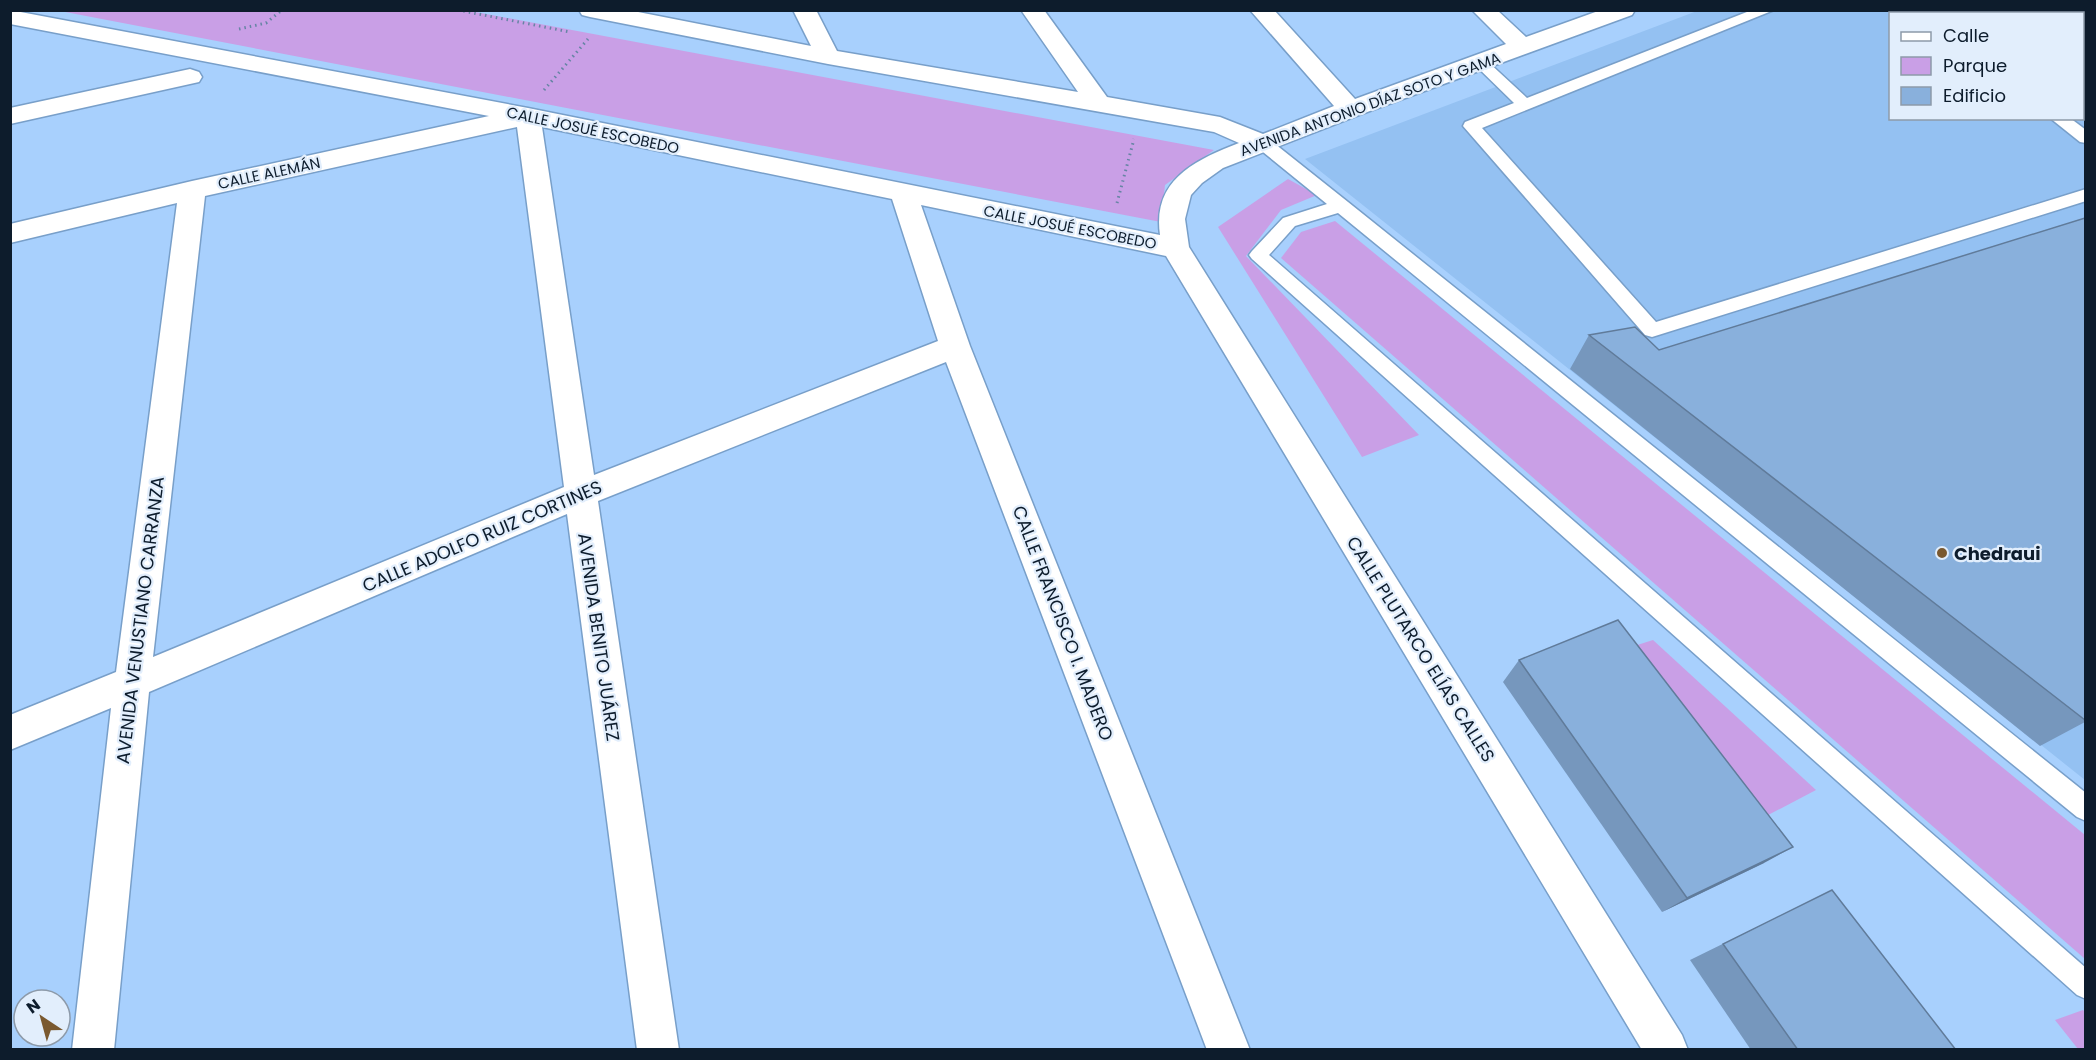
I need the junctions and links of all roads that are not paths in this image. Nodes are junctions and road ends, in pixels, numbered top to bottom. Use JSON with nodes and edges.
{"nodes":[{"id":1,"x":804,"y":10,"type":"edge"},
{"id":2,"x":1032,"y":10,"type":"edge"},
{"id":3,"x":1261,"y":10,"type":"edge"},
{"id":4,"x":1483,"y":10,"type":"edge"},
{"id":5,"x":1624,"y":10,"type":"edge"},
{"id":6,"x":1767,"y":10,"type":"edge"},
{"id":7,"x":599,"y":12,"type":"edge"},
{"id":8,"x":10,"y":17,"type":"edge"},
{"id":9,"x":1524,"y":48,"type":"junction"},
{"id":10,"x":828,"y":57,"type":"junction"},
{"id":11,"x":1480,"y":63,"type":"junction"},
{"id":12,"x":190,"y":77,"type":"dead end"},
{"id":13,"x":1098,"y":104,"type":"junction"},
{"id":14,"x":1525,"y":105,"type":"junction"},
{"id":15,"x":1350,"y":109,"type":"junction"},
{"id":16,"x":10,"y":116,"type":"edge"},
{"id":17,"x":528,"y":116,"type":"junction"},
{"id":18,"x":2061,"y":120,"type":"edge"},
{"id":19,"x":2085,"y":138,"type":"edge"},
{"id":20,"x":1264,"y":144,"type":"junction"},
{"id":21,"x":192,"y":190,"type":"junction"},
{"id":22,"x":904,"y":195,"type":"junction"},
{"id":23,"x":2085,"y":195,"type":"edge"},
{"id":24,"x":1341,"y":206,"type":"junction"},
{"id":25,"x":10,"y":234,"type":"edge"},
{"id":26,"x":1175,"y":248,"type":"junction"},
{"id":27,"x":955,"y":346,"type":"junction"},
{"id":28,"x":579,"y":495,"type":"junction"},
{"id":29,"x":132,"y":683,"type":"junction"},
{"id":30,"x":10,"y":733,"type":"edge"},
{"id":31,"x":2085,"y":809,"type":"edge"},
{"id":32,"x":2085,"y":986,"type":"edge"},
{"id":33,"x":93,"y":1050,"type":"edge"},
{"id":34,"x":658,"y":1050,"type":"edge"},
{"id":35,"x":1229,"y":1050,"type":"edge"},
{"id":36,"x":1667,"y":1050,"type":"edge"}],
"edges":[{"from":1,"to":10,"type":"street"},
{"from":2,"to":13,"type":"street"},
{"from":3,"to":15,"type":"street"},
{"from":4,"to":9,"type":"street"},
{"from":5,"to":9,"type":"street","name":"AVENIDA ANTONIO DÍAZ SOTO Y GAMA"},
{"from":6,"to":14,"type":"lane"},
{"from":7,"to":10,"type":"street"},
{"from":8,"to":17,"type":"street","name":"CALLE JOSUÉ ESCOBEDO"},
{"from":9,"to":11,"type":"street","name":"AVENIDA ANTONIO DÍAZ SOTO Y GAMA"},
{"from":10,"to":13,"type":"street"},
{"from":11,"to":14,"type":"lane"},
{"from":11,"to":15,"type":"street","name":"AVENIDA ANTONIO DÍAZ SOTO Y GAMA"},
{"from":12,"to":16,"type":"street"},
{"from":13,"to":20,"type":"street"},
{"from":14,"to":23,"type":"lane"},
{"from":15,"to":20,"type":"street","name":"AVENIDA ANTONIO DÍAZ SOTO Y GAMA"},
{"from":17,"to":21,"type":"street","name":"CALLE ALEMÁN"},
{"from":17,"to":22,"type":"street","name":"CALLE JOSUÉ ESCOBEDO"},
{"from":17,"to":28,"type":"street","name":"AVENIDA BENITO JUÁREZ"},
{"from":18,"to":19,"type":"lane"},
{"from":20,"to":24,"type":"lane"},
{"from":20,"to":26,"type":"street","name":"AVENIDA ANTONIO DÍAZ SOTO Y GAMA"},
{"from":21,"to":25,"type":"street","name":"CALLE ALEMÁN"},
{"from":21,"to":29,"type":"street","name":"AVENIDA VENUSTIANO CARRANZA"},
{"from":22,"to":26,"type":"street","name":"CALLE JOSUÉ ESCOBEDO"},
{"from":22,"to":27,"type":"street","name":"CALLE FRANCISCO I. MADERO"},
{"from":24,"to":31,"type":"lane"},
{"from":24,"to":32,"type":"lane"},
{"from":26,"to":36,"type":"street","name":"CALLE PLUTARCO ELÍAS CALLES"},
{"from":27,"to":28,"type":"street","name":"CALLE ADOLFO RUIZ CORTINES"},
{"from":27,"to":35,"type":"street","name":"CALLE FRANCISCO I. MADERO"},
{"from":28,"to":29,"type":"street","name":"CALLE ADOLFO RUIZ CORTINES"},
{"from":28,"to":34,"type":"street","name":"AVENIDA BENITO JUÁREZ"},
{"from":29,"to":30,"type":"street","name":"CALLE ADOLFO RUIZ CORTINES"},
{"from":29,"to":33,"type":"street","name":"AVENIDA VENUSTIANO CARRANZA"}]}
